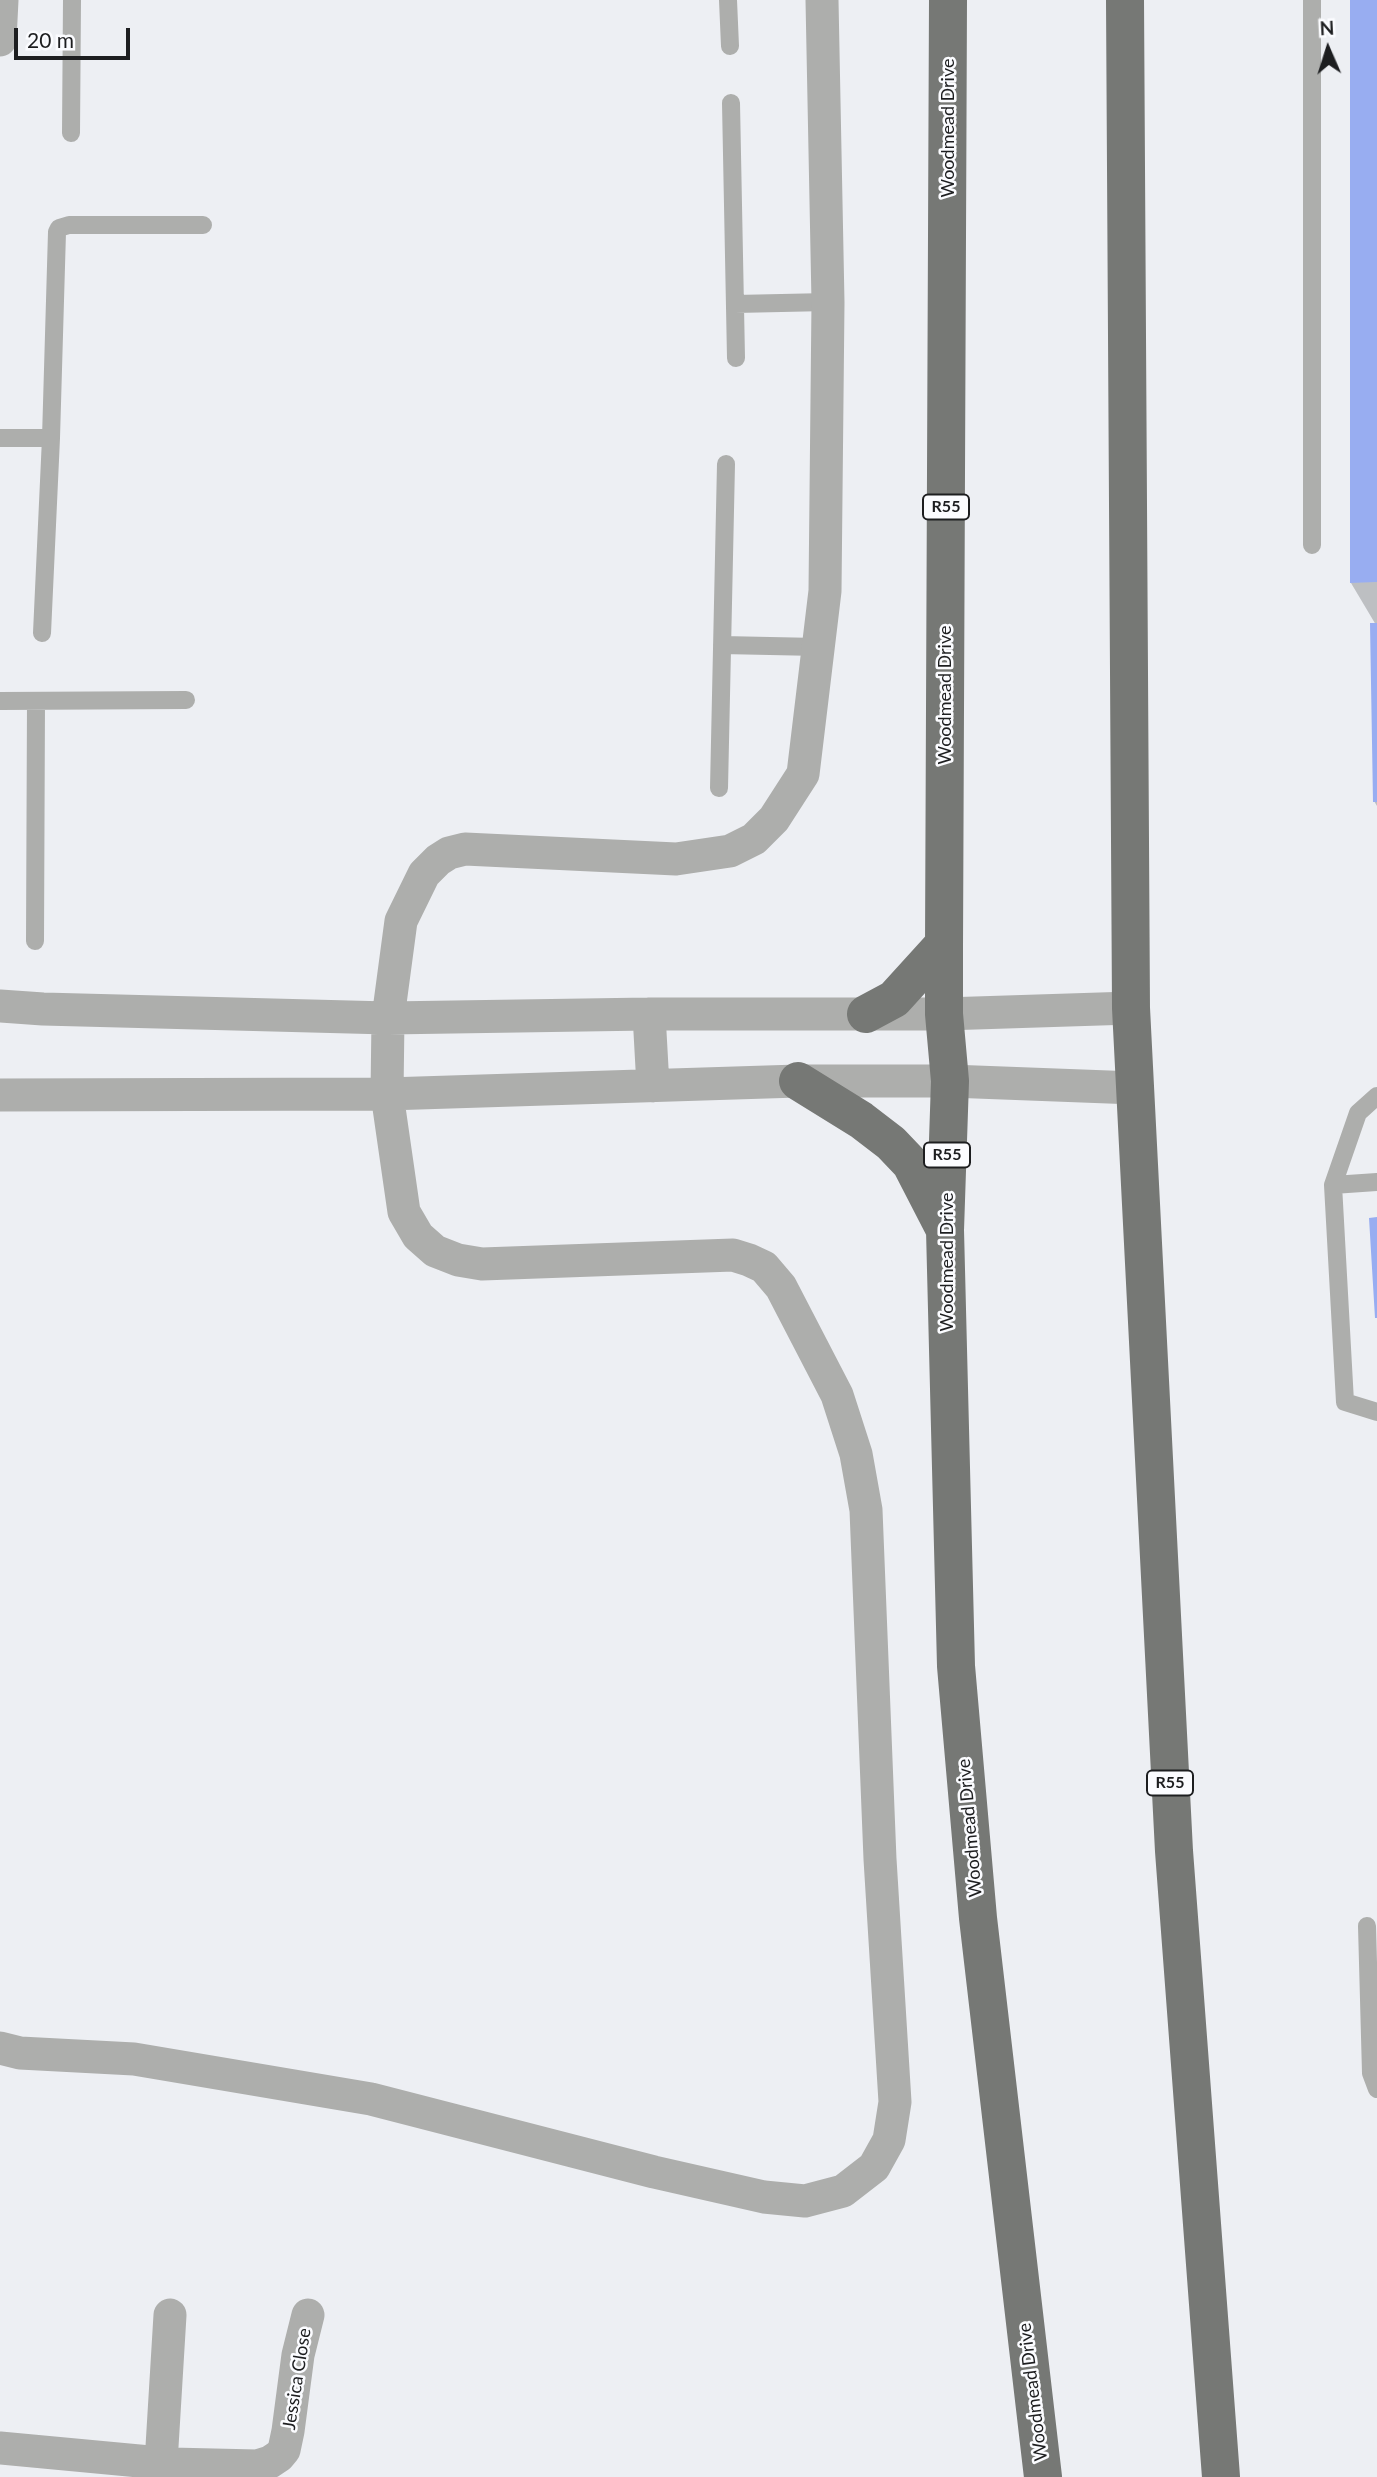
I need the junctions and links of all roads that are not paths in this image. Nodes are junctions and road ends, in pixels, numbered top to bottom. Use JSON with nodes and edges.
{"nodes":[{"id":1,"x":2,"y":0,"type":"edge"},
{"id":2,"x":72,"y":0,"type":"edge"},
{"id":3,"x":728,"y":0,"type":"edge"},
{"id":4,"x":822,"y":0,"type":"edge"},
{"id":5,"x":948,"y":0,"type":"edge"},
{"id":6,"x":1125,"y":0,"type":"edge"},
{"id":7,"x":1312,"y":0,"type":"edge"},
{"id":8,"x":0,"y":40,"type":"edge"},
{"id":9,"x":730,"y":46,"type":"dead end"},
{"id":10,"x":731,"y":103,"type":"dead end"},
{"id":11,"x":71,"y":133,"type":"dead end"},
{"id":12,"x":204,"y":225,"type":"dead end"},
{"id":13,"x":828,"y":302,"type":"junction"},
{"id":14,"x":735,"y":304,"type":"junction"},
{"id":15,"x":736,"y":358,"type":"dead end"},
{"id":16,"x":0,"y":438,"type":"edge"},
{"id":17,"x":51,"y":439,"type":"junction"},
{"id":18,"x":726,"y":464,"type":"dead end"},
{"id":19,"x":1312,"y":545,"type":"dead end"},
{"id":20,"x":42,"y":633,"type":"dead end"},
{"id":21,"x":722,"y":645,"type":"junction"},
{"id":22,"x":818,"y":647,"type":"junction"},
{"id":23,"x":186,"y":700,"type":"dead end"},
{"id":24,"x":0,"y":701,"type":"edge"},
{"id":25,"x":36,"y":702,"type":"junction"},
{"id":26,"x":719,"y":788,"type":"dead end"},
{"id":27,"x":35,"y":941,"type":"dead end"},
{"id":28,"x":944,"y":944,"type":"junction"},
{"id":29,"x":0,"y":1006,"type":"edge"},
{"id":30,"x":1131,"y":1008,"type":"junction"},
{"id":31,"x":649,"y":1013,"type":"junction"},
{"id":32,"x":866,"y":1014,"type":"junction"},
{"id":33,"x":944,"y":1014,"type":"junction"},
{"id":34,"x":388,"y":1018,"type":"junction"},
{"id":35,"x":798,"y":1081,"type":"junction"},
{"id":36,"x":950,"y":1081,"type":"junction"},
{"id":37,"x":653,"y":1086,"type":"junction"},
{"id":38,"x":1135,"y":1088,"type":"junction"},
{"id":39,"x":387,"y":1094,"type":"junction"},
{"id":40,"x":0,"y":1095,"type":"edge"},
{"id":41,"x":1377,"y":1096,"type":"edge"},
{"id":42,"x":1377,"y":1182,"type":"edge"},
{"id":43,"x":1333,"y":1185,"type":"junction"},
{"id":44,"x":945,"y":1230,"type":"junction"},
{"id":45,"x":1377,"y":1412,"type":"edge"},
{"id":46,"x":1367,"y":1926,"type":"dead end"},
{"id":47,"x":0,"y":2048,"type":"edge"},
{"id":48,"x":1377,"y":2090,"type":"edge"},
{"id":49,"x":170,"y":2315,"type":"dead end"},
{"id":50,"x":308,"y":2315,"type":"dead end"},
{"id":51,"x":0,"y":2448,"type":"edge"},
{"id":52,"x":167,"y":2468,"type":"edge"},
{"id":53,"x":1043,"y":2477,"type":"edge"},
{"id":54,"x":1221,"y":2477,"type":"edge"}],
"edges":[{"from":1,"to":8,"type":"street"},
{"from":2,"to":11,"type":"lane"},
{"from":3,"to":9,"type":"lane"},
{"from":4,"to":13,"type":"street"},
{"from":5,"to":28,"type":"main road","name":"Woodmead Drive","number":"R55"},
{"from":6,"to":30,"type":"main road","number":"R55"},
{"from":7,"to":19,"type":"lane"},
{"from":10,"to":14,"type":"lane"},
{"from":12,"to":17,"type":"lane"},
{"from":13,"to":14,"type":"lane"},
{"from":13,"to":22,"type":"street"},
{"from":14,"to":15,"type":"lane"},
{"from":16,"to":17,"type":"lane"},
{"from":17,"to":20,"type":"lane"},
{"from":18,"to":21,"type":"lane"},
{"from":21,"to":22,"type":"lane"},
{"from":21,"to":26,"type":"lane"},
{"from":22,"to":34,"type":"street"},
{"from":23,"to":25,"type":"lane"},
{"from":24,"to":25,"type":"lane"},
{"from":25,"to":27,"type":"lane"},
{"from":28,"to":32,"type":"main road"},
{"from":28,"to":33,"type":"main road","name":"Woodmead Drive","number":"R55"},
{"from":29,"to":34,"type":"street"},
{"from":30,"to":33,"type":"street"},
{"from":30,"to":38,"type":"main road","number":"R55"},
{"from":31,"to":32,"type":"street"},
{"from":31,"to":34,"type":"street"},
{"from":31,"to":37,"type":"street"},
{"from":32,"to":33,"type":"street"},
{"from":33,"to":36,"type":"main road","name":"Woodmead Drive","number":"R55"},
{"from":34,"to":39,"type":"street"},
{"from":35,"to":36,"type":"street"},
{"from":35,"to":37,"type":"street"},
{"from":35,"to":44,"type":"main road"},
{"from":36,"to":38,"type":"street"},
{"from":36,"to":44,"type":"main road","name":"Woodmead Drive","number":"R55"},
{"from":37,"to":39,"type":"street"},
{"from":38,"to":54,"type":"main road","number":"R55"},
{"from":39,"to":40,"type":"street"},
{"from":39,"to":47,"type":"street"},
{"from":41,"to":43,"type":"lane"},
{"from":42,"to":43,"type":"lane"},
{"from":43,"to":45,"type":"lane"},
{"from":44,"to":53,"type":"main road","name":"Woodmead Drive","number":"R55"},
{"from":46,"to":48,"type":"lane"},
{"from":49,"to":52,"type":"street"},
{"from":50,"to":52,"type":"street","name":"Jessica Close"},
{"from":51,"to":52,"type":"street","name":"Jessica Close"}]}
